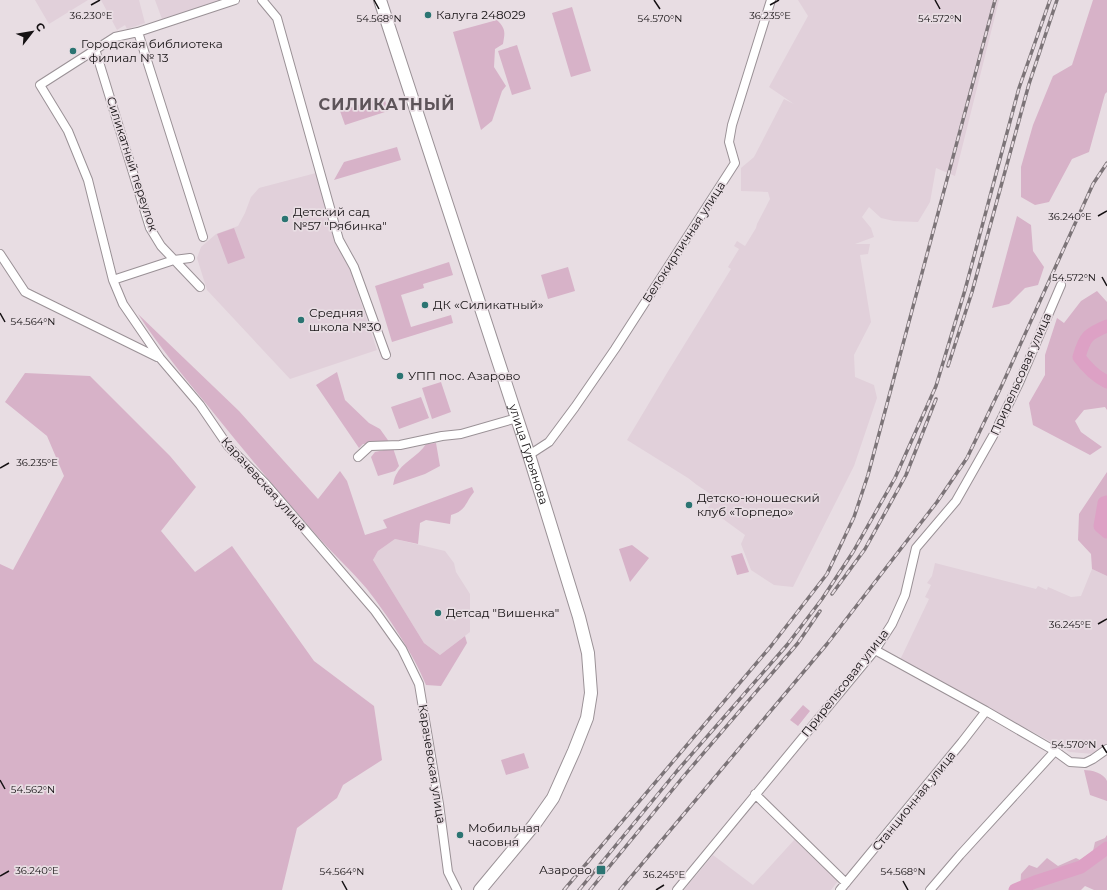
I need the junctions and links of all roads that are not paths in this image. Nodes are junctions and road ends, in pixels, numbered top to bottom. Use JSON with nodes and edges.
{"nodes":[{"id":1,"x":235,"y":0,"type":"edge"},
{"id":2,"x":262,"y":0,"type":"edge"},
{"id":3,"x":380,"y":0,"type":"edge"},
{"id":4,"x":771,"y":0,"type":"edge"},
{"id":5,"x":138,"y":32,"type":"junction"},
{"id":6,"x":95,"y":49,"type":"junction"},
{"id":7,"x":203,"y":237,"type":"dead end"},
{"id":8,"x":0,"y":254,"type":"edge"},
{"id":9,"x":190,"y":258,"type":"dead end"},
{"id":10,"x":174,"y":260,"type":"junction"},
{"id":11,"x":113,"y":280,"type":"junction"},
{"id":12,"x":1060,"y":285,"type":"dead end"},
{"id":13,"x":200,"y":287,"type":"dead end"},
{"id":14,"x":386,"y":355,"type":"dead end"},
{"id":15,"x":160,"y":358,"type":"junction"},
{"id":16,"x":517,"y":418,"type":"junction"},
{"id":17,"x":529,"y":455,"type":"junction"},
{"id":18,"x":358,"y":457,"type":"dead end"},
{"id":19,"x":875,"y":650,"type":"junction"},
{"id":20,"x":986,"y":711,"type":"junction"},
{"id":21,"x":1107,"y":749,"type":"edge"},
{"id":22,"x":1055,"y":751,"type":"junction"},
{"id":23,"x":755,"y":794,"type":"junction"},
{"id":24,"x":846,"y":883,"type":"junction"},
{"id":25,"x":457,"y":890,"type":"edge"},
{"id":26,"x":480,"y":890,"type":"edge"},
{"id":27,"x":677,"y":890,"type":"edge"},
{"id":28,"x":840,"y":890,"type":"edge"},
{"id":29,"x":930,"y":890,"type":"edge"}],
"edges":[{"from":1,"to":5,"type":"street"},
{"from":2,"to":14,"type":"street"},
{"from":3,"to":16,"type":"street","name":"улица Гурьянова"},
{"from":4,"to":17,"type":"street","name":"Белокирпичная улица"},
{"from":5,"to":6,"type":"street"},
{"from":5,"to":7,"type":"street"},
{"from":6,"to":10,"type":"street","name":"Силикатный переулок"},
{"from":6,"to":11,"type":"street","name":"Карачевская улица"},
{"from":8,"to":15,"type":"street"},
{"from":9,"to":10,"type":"street"},
{"from":10,"to":11,"type":"street"},
{"from":10,"to":13,"type":"street","name":"Силикатный переулок"},
{"from":11,"to":15,"type":"street","name":"Карачевская улица"},
{"from":12,"to":19,"type":"street","name":"Прирельсовая улица"},
{"from":15,"to":25,"type":"street","name":"Карачевская улица"},
{"from":16,"to":17,"type":"street","name":"улица Гурьянова"},
{"from":16,"to":18,"type":"street"},
{"from":17,"to":26,"type":"street","name":"улица Гурьянова"},
{"from":19,"to":20,"type":"street"},
{"from":19,"to":23,"type":"street","name":"Прирельсовая улица"},
{"from":20,"to":22,"type":"street"},
{"from":20,"to":24,"type":"street","name":"Станционная улица"},
{"from":21,"to":22,"type":"street"},
{"from":22,"to":29,"type":"street"},
{"from":23,"to":24,"type":"street"},
{"from":23,"to":27,"type":"street","name":"Прирельсовая улица"},
{"from":24,"to":28,"type":"street","name":"Станционная улица"}]}
